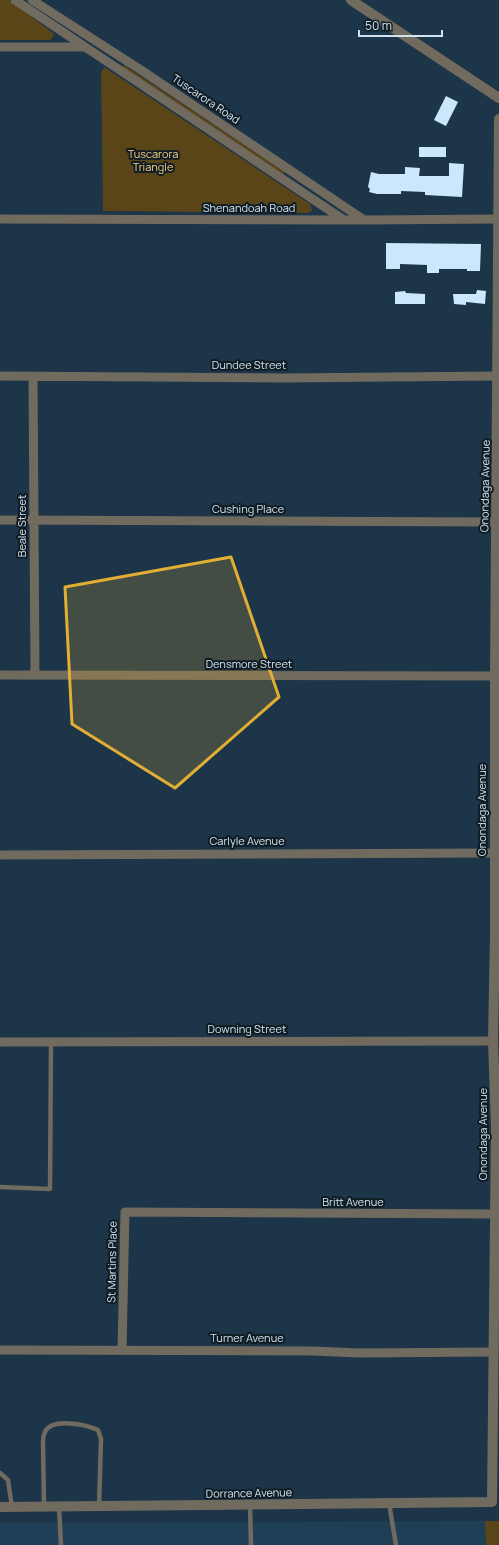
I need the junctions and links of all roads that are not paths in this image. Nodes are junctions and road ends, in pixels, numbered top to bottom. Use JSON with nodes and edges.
{"nodes":[{"id":1,"x":16,"y":0,"type":"edge"},
{"id":2,"x":32,"y":0,"type":"edge"},
{"id":3,"x":350,"y":0,"type":"edge"},
{"id":4,"x":0,"y":47,"type":"edge"},
{"id":5,"x":84,"y":47,"type":"junction"},
{"id":6,"x":103,"y":47,"type":"junction"},
{"id":7,"x":499,"y":98,"type":"edge"},
{"id":8,"x":499,"y":119,"type":"edge"},
{"id":9,"x":0,"y":219,"type":"edge"},
{"id":10,"x":498,"y":219,"type":"junction"},
{"id":11,"x":344,"y":220,"type":"junction"},
{"id":12,"x":364,"y":220,"type":"junction"},
{"id":13,"x":498,"y":320,"type":"edge"},
{"id":14,"x":0,"y":376,"type":"edge"},
{"id":15,"x":32,"y":376,"type":"junction"},
{"id":16,"x":498,"y":376,"type":"junction"},
{"id":17,"x":0,"y":520,"type":"edge"},
{"id":18,"x":34,"y":520,"type":"junction"},
{"id":19,"x":496,"y":522,"type":"junction"},
{"id":20,"x":0,"y":675,"type":"edge"},
{"id":21,"x":35,"y":675,"type":"junction"},
{"id":22,"x":497,"y":676,"type":"edge"},
{"id":23,"x":494,"y":853,"type":"junction"},
{"id":24,"x":0,"y":855,"type":"edge"},
{"id":25,"x":493,"y":1041,"type":"junction"},
{"id":26,"x":0,"y":1042,"type":"edge"},
{"id":27,"x":51,"y":1042,"type":"junction"},
{"id":28,"x":0,"y":1186,"type":"edge"},
{"id":29,"x":211,"y":1213,"type":"joint"},
{"id":30,"x":495,"y":1214,"type":"junction"},
{"id":31,"x":0,"y":1350,"type":"edge"},
{"id":32,"x":122,"y":1350,"type":"junction"},
{"id":33,"x":494,"y":1352,"type":"junction"},
{"id":34,"x":0,"y":1473,"type":"edge"},
{"id":35,"x":496,"y":1502,"type":"edge"},
{"id":36,"x":389,"y":1503,"type":"junction"},
{"id":37,"x":250,"y":1505,"type":"junction"},
{"id":38,"x":99,"y":1506,"type":"junction"},
{"id":39,"x":0,"y":1507,"type":"edge"},
{"id":40,"x":12,"y":1507,"type":"junction"},
{"id":41,"x":44,"y":1507,"type":"junction"},
{"id":42,"x":59,"y":1507,"type":"junction"},
{"id":43,"x":61,"y":1545,"type":"edge"},
{"id":44,"x":251,"y":1545,"type":"edge"},
{"id":45,"x":396,"y":1545,"type":"edge"}],
"edges":[{"from":1,"to":5,"type":"street"},
{"from":2,"to":6,"type":"street","name":"Tuscarora Road"},
{"from":3,"to":7,"type":"street"},
{"from":4,"to":5,"type":"street"},
{"from":5,"to":6,"type":"street"},
{"from":5,"to":11,"type":"street"},
{"from":6,"to":12,"type":"street","name":"Tuscarora Road"},
{"from":8,"to":10,"type":"street","name":"Onondaga Avenue"},
{"from":9,"to":11,"type":"street","name":"Shenandoah Road"},
{"from":10,"to":12,"type":"street","name":"Shenandoah Road"},
{"from":10,"to":13,"type":"street","name":"Onondaga Avenue"},
{"from":11,"to":12,"type":"street","name":"Shenandoah Road"},
{"from":13,"to":16,"type":"street","name":"Onondaga Avenue"},
{"from":14,"to":15,"type":"street","name":"Dundee Street"},
{"from":15,"to":16,"type":"street","name":"Dundee Street"},
{"from":15,"to":18,"type":"street","name":"Beale Street"},
{"from":16,"to":19,"type":"street","name":"Onondaga Avenue"},
{"from":17,"to":18,"type":"street","name":"Cushing Place"},
{"from":18,"to":19,"type":"street","name":"Cushing Place"},
{"from":18,"to":21,"type":"street","name":"Beale Street"},
{"from":19,"to":22,"type":"street","name":"Onondaga Avenue"},
{"from":20,"to":21,"type":"street","name":"Densmore Street"},
{"from":21,"to":22,"type":"street","name":"Densmore Street"},
{"from":22,"to":23,"type":"street","name":"Onondaga Avenue"},
{"from":23,"to":24,"type":"street","name":"Carlyle Avenue"},
{"from":23,"to":25,"type":"street","name":"Onondaga Avenue"},
{"from":25,"to":27,"type":"street","name":"Downing Street"},
{"from":25,"to":30,"type":"street","name":"Onondaga Avenue"},
{"from":26,"to":27,"type":"street","name":"Downing Street"},
{"from":27,"to":28,"type":"lane"},
{"from":29,"to":30,"type":"street","name":"Britt Avenue"},
{"from":29,"to":32,"type":"street","name":"St Martins Place"},
{"from":30,"to":33,"type":"street","name":"Onondaga Avenue"},
{"from":31,"to":32,"type":"street","name":"Turner Avenue"},
{"from":32,"to":33,"type":"street","name":"Turner Avenue"},
{"from":33,"to":35,"type":"street","name":"Onondaga Avenue"},
{"from":34,"to":40,"type":"lane"},
{"from":35,"to":36,"type":"street","name":"Dorrance Avenue"},
{"from":36,"to":37,"type":"street","name":"Dorrance Avenue"},
{"from":36,"to":45,"type":"lane"},
{"from":37,"to":38,"type":"street","name":"Dorrance Avenue"},
{"from":37,"to":44,"type":"lane"},
{"from":38,"to":41,"type":"lane"},
{"from":38,"to":42,"type":"street","name":"Dorrance Avenue"},
{"from":39,"to":40,"type":"street","name":"Dorrance Avenue"},
{"from":40,"to":41,"type":"street","name":"Dorrance Avenue"},
{"from":41,"to":42,"type":"street","name":"Dorrance Avenue"},
{"from":42,"to":43,"type":"lane"}]}
